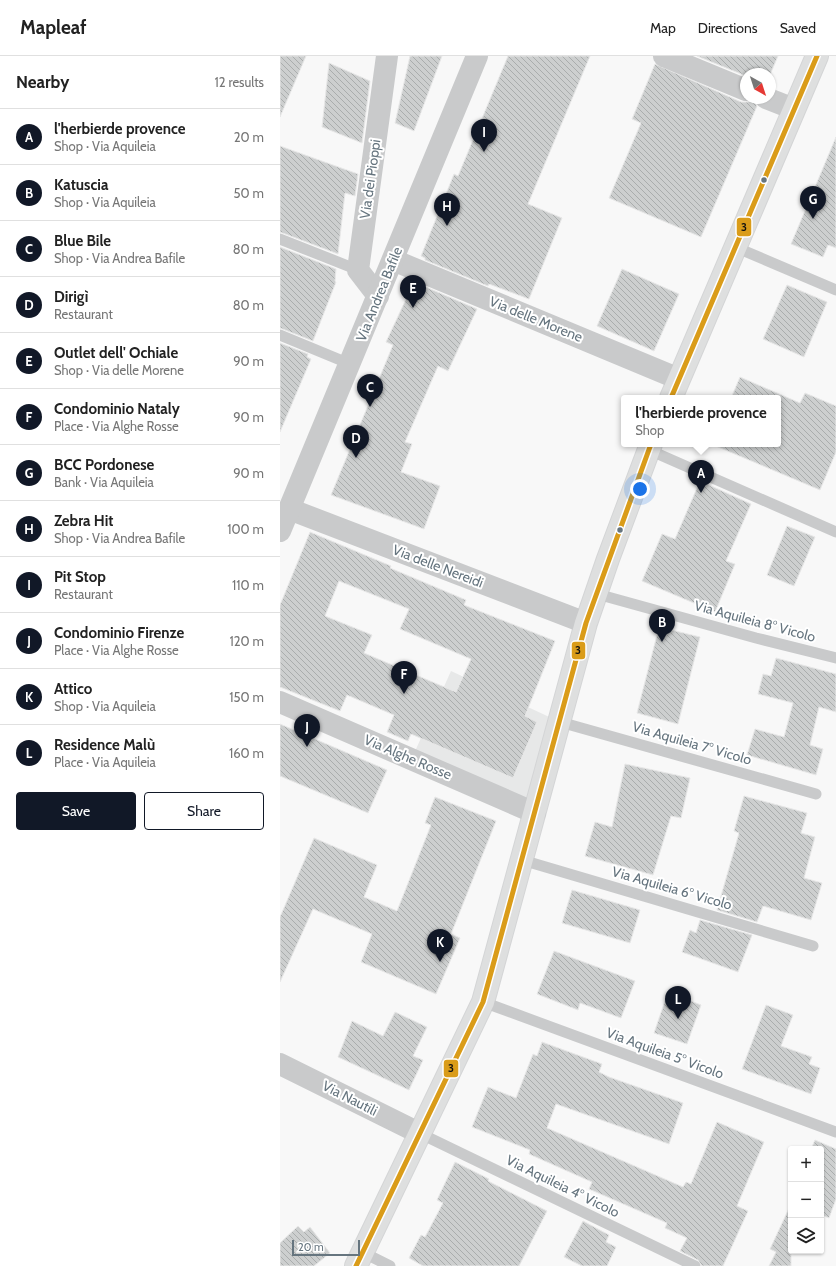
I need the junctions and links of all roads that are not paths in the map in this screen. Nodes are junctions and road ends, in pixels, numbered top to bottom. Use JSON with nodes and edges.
{"nodes":[{"id":1,"x":477,"y":56,"type":"edge"},
{"id":2,"x":664,"y":56,"type":"edge"},
{"id":3,"x":817,"y":56,"type":"edge"},
{"id":4,"x":385,"y":57,"type":"edge"},
{"id":5,"x":740,"y":88,"type":"edge"},
{"id":6,"x":776,"y":102,"type":"edge"},
{"id":7,"x":794,"y":109,"type":"junction"},
{"id":8,"x":280,"y":239,"type":"edge"},
{"id":9,"x":736,"y":247,"type":"junction"},
{"id":10,"x":393,"y":260,"type":"junction"},
{"id":11,"x":358,"y":270,"type":"junction"},
{"id":12,"x":836,"y":290,"type":"edge"},
{"id":13,"x":378,"y":296,"type":"junction"},
{"id":14,"x":280,"y":335,"type":"edge"},
{"id":15,"x":350,"y":364,"type":"junction"},
{"id":16,"x":675,"y":389,"type":"edge"},
{"id":17,"x":650,"y":447,"type":"edge"},
{"id":18,"x":285,"y":508,"type":"edge"},
{"id":19,"x":280,"y":531,"type":"edge"},
{"id":20,"x":836,"y":532,"type":"edge"},
{"id":21,"x":597,"y":594,"type":"junction"},
{"id":22,"x":586,"y":623,"type":"junction"},
{"id":23,"x":836,"y":658,"type":"edge"},
{"id":24,"x":280,"y":702,"type":"edge"},
{"id":25,"x":560,"y":722,"type":"junction"},
{"id":26,"x":816,"y":794,"type":"dead end"},
{"id":27,"x":535,"y":812,"type":"junction"},
{"id":28,"x":522,"y":860,"type":"junction"},
{"id":29,"x":813,"y":946,"type":"dead end"},
{"id":30,"x":483,"y":1002,"type":"junction"},
{"id":31,"x":280,"y":1064,"type":"edge"},
{"id":32,"x":836,"y":1132,"type":"edge"},
{"id":33,"x":419,"y":1133,"type":"junction"},
{"id":34,"x":359,"y":1259,"type":"edge"},
{"id":35,"x":390,"y":1266,"type":"edge"},
{"id":36,"x":695,"y":1266,"type":"edge"}],
"edges":[{"from":1,"to":10,"type":"street","name":"Via Andrea Bafile"},
{"from":2,"to":5,"type":"street"},
{"from":3,"to":7,"type":"street"},
{"from":4,"to":11,"type":"street","name":"Via dei Pioppi"},
{"from":6,"to":7,"type":"street"},
{"from":7,"to":9,"type":"street"},
{"from":8,"to":11,"type":"lane"},
{"from":9,"to":12,"type":"lane"},
{"from":9,"to":16,"type":"street"},
{"from":10,"to":13,"type":"street","name":"Via Andrea Bafile"},
{"from":10,"to":16,"type":"street","name":"Via delle Morene"},
{"from":11,"to":13,"type":"street"},
{"from":13,"to":15,"type":"street","name":"Via Andrea Bafile"},
{"from":14,"to":15,"type":"lane"},
{"from":15,"to":18,"type":"street","name":"Via Andrea Bafile"},
{"from":17,"to":20,"type":"lane"},
{"from":17,"to":21,"type":"street"},
{"from":18,"to":19,"type":"street","name":"Via Andrea Bafile"},
{"from":18,"to":22,"type":"street","name":"Via delle Nereidi"},
{"from":21,"to":22,"type":"street"},
{"from":21,"to":23,"type":"lane","name":"Via Aquileia 8° Vicolo"},
{"from":22,"to":25,"type":"street"},
{"from":24,"to":27,"type":"street","name":"Via Alghe Rosse"},
{"from":25,"to":26,"type":"lane","name":"Via Aquileia 7° Vicolo"},
{"from":25,"to":27,"type":"street"},
{"from":27,"to":28,"type":"street"},
{"from":28,"to":29,"type":"lane","name":"Via Aquileia 6° Vicolo"},
{"from":28,"to":30,"type":"street"},
{"from":30,"to":32,"type":"lane","name":"Via Aquileia 5° Vicolo"},
{"from":30,"to":33,"type":"street"},
{"from":31,"to":33,"type":"street","name":"Via Nautili"},
{"from":33,"to":34,"type":"street"},
{"from":33,"to":36,"type":"lane","name":"Via Aquileia 4° Vicolo"},
{"from":34,"to":35,"type":"lane"}]}
